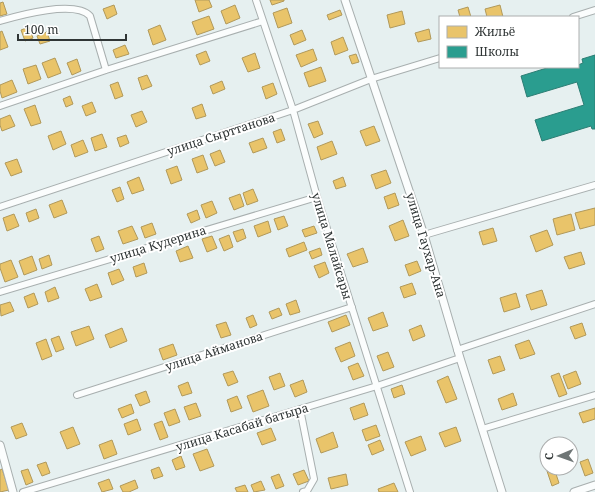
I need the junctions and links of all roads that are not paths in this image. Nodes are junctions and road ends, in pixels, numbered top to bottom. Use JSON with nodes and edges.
{"nodes":[{"id":1,"x":256,"y":0,"type":"edge"},
{"id":2,"x":345,"y":0,"type":"edge"},
{"id":3,"x":595,"y":10,"type":"edge"},
{"id":4,"x":576,"y":16,"type":"edge"},
{"id":5,"x":0,"y":21,"type":"edge"},
{"id":6,"x":262,"y":21,"type":"junction"},
{"id":7,"x":439,"y":58,"type":"edge"},
{"id":8,"x":106,"y":70,"type":"junction"},
{"id":9,"x":371,"y":79,"type":"junction"},
{"id":10,"x":0,"y":106,"type":"edge"},
{"id":11,"x":293,"y":110,"type":"junction"},
{"id":12,"x":595,"y":186,"type":"edge"},
{"id":13,"x":317,"y":197,"type":"junction"},
{"id":14,"x":0,"y":207,"type":"edge"},
{"id":15,"x":424,"y":235,"type":"junction"},
{"id":16,"x":0,"y":292,"type":"edge"},
{"id":17,"x":595,"y":304,"type":"edge"},
{"id":18,"x":352,"y":307,"type":"junction"},
{"id":19,"x":457,"y":350,"type":"junction"},
{"id":20,"x":460,"y":358,"type":"junction"},
{"id":21,"x":376,"y":386,"type":"junction"},
{"id":22,"x":595,"y":394,"type":"edge"},
{"id":23,"x":77,"y":395,"type":"dead end"},
{"id":24,"x":300,"y":409,"type":"junction"},
{"id":25,"x":482,"y":429,"type":"junction"},
{"id":26,"x":0,"y":445,"type":"edge"},
{"id":27,"x":595,"y":485,"type":"edge"},
{"id":28,"x":13,"y":492,"type":"edge"},
{"id":29,"x":23,"y":492,"type":"edge"},
{"id":30,"x":303,"y":492,"type":"edge"},
{"id":31,"x":410,"y":492,"type":"edge"},
{"id":32,"x":502,"y":492,"type":"edge"},
{"id":33,"x":574,"y":492,"type":"edge"}],
"edges":[{"from":1,"to":6,"type":"street","name":"улица Малайсары"},
{"from":2,"to":9,"type":"street","name":"улица Гаухар-Ана"},
{"from":3,"to":4,"type":"street"},
{"from":5,"to":8,"type":"street"},
{"from":6,"to":8,"type":"street"},
{"from":6,"to":11,"type":"street","name":"улица Малайсары"},
{"from":7,"to":9,"type":"street","name":"улица Сырттанова"},
{"from":8,"to":10,"type":"street"},
{"from":9,"to":11,"type":"street","name":"улица Сырттанова"},
{"from":9,"to":15,"type":"street","name":"улица Гаухар-Ана"},
{"from":11,"to":13,"type":"street","name":"улица Малайсары"},
{"from":11,"to":14,"type":"street","name":"улица Сырттанова"},
{"from":12,"to":15,"type":"street"},
{"from":13,"to":16,"type":"street","name":"улица Кудерина"},
{"from":13,"to":18,"type":"street","name":"улица Малайсары"},
{"from":15,"to":19,"type":"street","name":"улица Гаухар-Ана"},
{"from":17,"to":19,"type":"street"},
{"from":18,"to":21,"type":"street","name":"улица Малайсары"},
{"from":18,"to":23,"type":"street","name":"улица Айманова"},
{"from":19,"to":20,"type":"street","name":"улица Гаухар-Ана"},
{"from":20,"to":21,"type":"street","name":"улица Касабай батыра"},
{"from":20,"to":25,"type":"street","name":"улица Гаухар-Ана"},
{"from":21,"to":24,"type":"street","name":"улица Касабай батыра"},
{"from":21,"to":31,"type":"street","name":"улица Малайсары"},
{"from":22,"to":25,"type":"street"},
{"from":24,"to":29,"type":"street","name":"улица Касабай батыра"},
{"from":24,"to":30,"type":"street"},
{"from":25,"to":32,"type":"street","name":"улица Гаухар-Ана"},
{"from":26,"to":28,"type":"street"},
{"from":27,"to":33,"type":"street"}]}
